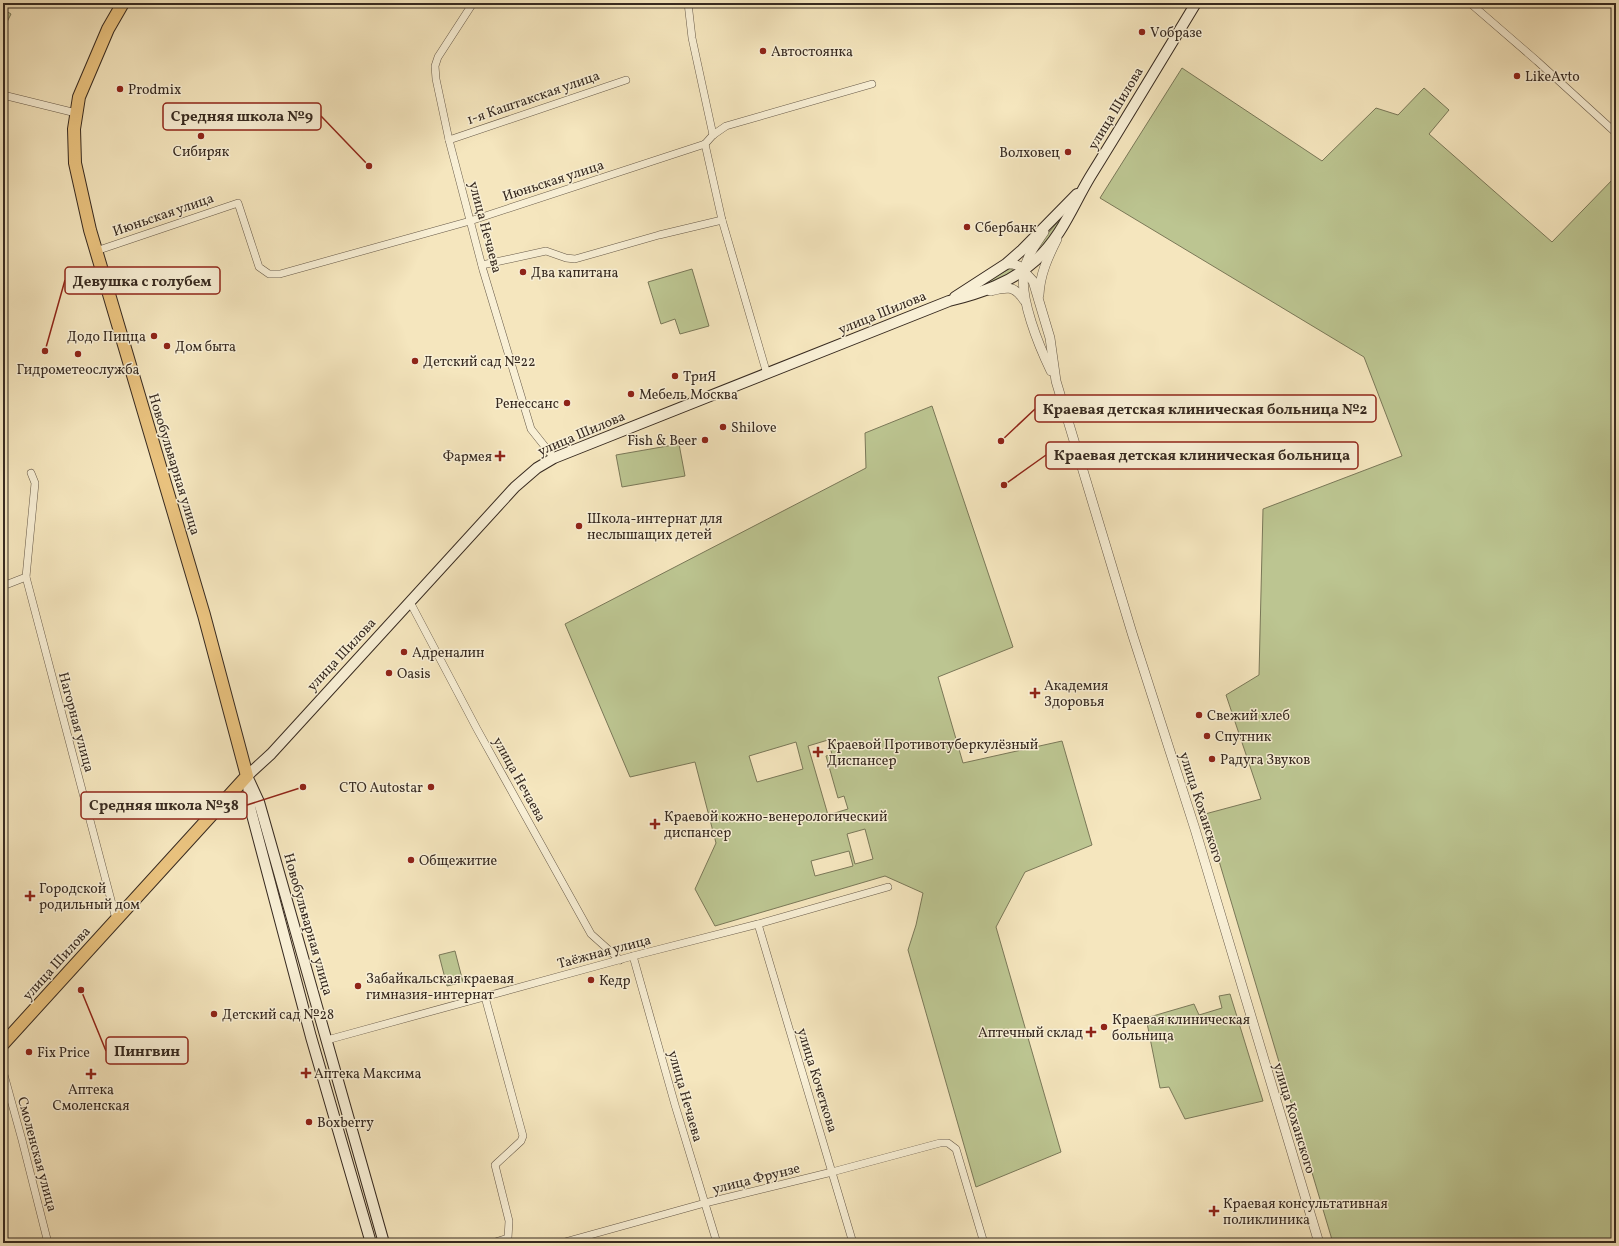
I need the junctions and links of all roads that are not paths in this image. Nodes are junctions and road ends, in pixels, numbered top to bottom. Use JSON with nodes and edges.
{"nodes":[{"id":1,"x":123,"y":3,"type":"edge"},
{"id":2,"x":473,"y":3,"type":"edge"},
{"id":3,"x":688,"y":3,"type":"edge"},
{"id":4,"x":1196,"y":3,"type":"edge"},
{"id":5,"x":1470,"y":3,"type":"edge"},
{"id":6,"x":626,"y":80,"type":"dead end"},
{"id":7,"x":872,"y":84,"type":"dead end"},
{"id":8,"x":3,"y":95,"type":"edge"},
{"id":9,"x":76,"y":113,"type":"junction"},
{"id":10,"x":1616,"y":133,"type":"edge"},
{"id":11,"x":713,"y":135,"type":"junction"},
{"id":12,"x":449,"y":140,"type":"junction"},
{"id":13,"x":705,"y":144,"type":"junction"},
{"id":14,"x":1086,"y":185,"type":"junction"},
{"id":15,"x":722,"y":220,"type":"junction"},
{"id":16,"x":470,"y":221,"type":"junction"},
{"id":17,"x":1051,"y":221,"type":"junction"},
{"id":18,"x":1062,"y":229,"type":"junction"},
{"id":19,"x":96,"y":251,"type":"junction"},
{"id":20,"x":1006,"y":264,"type":"junction"},
{"id":21,"x":482,"y":265,"type":"junction"},
{"id":22,"x":1024,"y":270,"type":"junction"},
{"id":23,"x":979,"y":293,"type":"junction"},
{"id":24,"x":949,"y":301,"type":"junction"},
{"id":25,"x":1026,"y":302,"type":"junction"},
{"id":26,"x":1039,"y":302,"type":"junction"},
{"id":27,"x":767,"y":374,"type":"junction"},
{"id":28,"x":1056,"y":381,"type":"junction"},
{"id":29,"x":554,"y":458,"type":"junction"},
{"id":30,"x":31,"y":473,"type":"dead end"},
{"id":31,"x":26,"y":578,"type":"junction"},
{"id":32,"x":3,"y":586,"type":"edge"},
{"id":33,"x":410,"y":602,"type":"junction"},
{"id":34,"x":247,"y":776,"type":"junction"},
{"id":35,"x":888,"y":887,"type":"dead end"},
{"id":36,"x":116,"y":919,"type":"junction"},
{"id":37,"x":758,"y":924,"type":"junction"},
{"id":38,"x":633,"y":956,"type":"junction"},
{"id":39,"x":620,"y":960,"type":"junction"},
{"id":40,"x":485,"y":997,"type":"junction"},
{"id":41,"x":327,"y":1040,"type":"junction"},
{"id":42,"x":3,"y":1044,"type":"edge"},
{"id":43,"x":3,"y":1071,"type":"edge"},
{"id":44,"x":832,"y":1172,"type":"junction"},
{"id":45,"x":705,"y":1203,"type":"junction"},
{"id":46,"x":48,"y":1243,"type":"edge"},
{"id":47,"x":371,"y":1243,"type":"edge"},
{"id":48,"x":384,"y":1243,"type":"edge"},
{"id":49,"x":492,"y":1243,"type":"edge"},
{"id":50,"x":561,"y":1243,"type":"edge"},
{"id":51,"x":717,"y":1243,"type":"edge"},
{"id":52,"x":854,"y":1243,"type":"edge"},
{"id":53,"x":984,"y":1243,"type":"edge"},
{"id":54,"x":1319,"y":1243,"type":"edge"}],
"edges":[{"from":1,"to":9,"type":"main road","name":"Новобульварная улица"},
{"from":2,"to":12,"type":"street","name":"улица Нечаева"},
{"from":3,"to":11,"type":"street"},
{"from":4,"to":14,"type":"main road","name":"улица Шилова"},
{"from":5,"to":10,"type":"street"},
{"from":6,"to":12,"type":"street","name":"1-я Каштакская улица"},
{"from":7,"to":11,"type":"street"},
{"from":8,"to":9,"type":"street"},
{"from":9,"to":19,"type":"main road","name":"Новобульварная улица"},
{"from":11,"to":13,"type":"street"},
{"from":12,"to":16,"type":"street","name":"улица Нечаева"},
{"from":13,"to":15,"type":"street"},
{"from":13,"to":16,"type":"street","name":"Июньская улица"},
{"from":14,"to":17,"type":"main road"},
{"from":14,"to":18,"type":"main road","name":"улица Шилова"},
{"from":15,"to":21,"type":"street"},
{"from":15,"to":27,"type":"street"},
{"from":16,"to":19,"type":"street","name":"Июньская улица"},
{"from":16,"to":21,"type":"street","name":"улица Нечаева"},
{"from":17,"to":20,"type":"main road"},
{"from":17,"to":22,"type":"street"},
{"from":18,"to":22,"type":"main road","name":"улица Шилова"},
{"from":18,"to":26,"type":"street"},
{"from":19,"to":34,"type":"main road","name":"Новобульварная улица"},
{"from":20,"to":22,"type":"street"},
{"from":20,"to":24,"type":"main road"},
{"from":21,"to":29,"type":"street","name":"улица Нечаева"},
{"from":22,"to":23,"type":"main road","name":"улица Шилова"},
{"from":22,"to":25,"type":"street"},
{"from":22,"to":26,"type":"street"},
{"from":23,"to":24,"type":"main road","name":"улица Шилова"},
{"from":23,"to":25,"type":"street"},
{"from":24,"to":27,"type":"main road","name":"улица Шилова"},
{"from":25,"to":28,"type":"street"},
{"from":26,"to":28,"type":"street"},
{"from":27,"to":29,"type":"main road","name":"улица Шилова"},
{"from":28,"to":54,"type":"street","name":"улица Коханского"},
{"from":29,"to":33,"type":"main road","name":"улица Шилова"},
{"from":30,"to":31,"type":"street"},
{"from":31,"to":32,"type":"street"},
{"from":31,"to":36,"type":"street","name":"Нагорная улица"},
{"from":33,"to":34,"type":"main road","name":"улица Шилова"},
{"from":33,"to":39,"type":"street","name":"улица Нечаева"},
{"from":34,"to":36,"type":"main road","name":"улица Шилова"},
{"from":34,"to":41,"type":"main road","name":"Новобульварная улица"},
{"from":34,"to":47,"type":"main road","name":"Новобульварная улица"},
{"from":35,"to":37,"type":"street","name":"Таёжная улица"},
{"from":36,"to":42,"type":"main road","name":"улица Шилова"},
{"from":37,"to":38,"type":"street","name":"Таёжная улица"},
{"from":37,"to":44,"type":"street","name":"улица Кочеткова"},
{"from":38,"to":39,"type":"street","name":"Таёжная улица"},
{"from":38,"to":45,"type":"street","name":"улица Нечаева"},
{"from":39,"to":40,"type":"street","name":"Таёжная улица"},
{"from":40,"to":41,"type":"street","name":"Таёжная улица"},
{"from":40,"to":49,"type":"street"},
{"from":41,"to":48,"type":"main road","name":"Новобульварная улица"},
{"from":43,"to":46,"type":"street","name":"Смоленская улица"},
{"from":44,"to":45,"type":"street","name":"улица Фрунзе"},
{"from":44,"to":52,"type":"street","name":"улица Кочеткова"},
{"from":44,"to":53,"type":"street","name":"улица Фрунзе"},
{"from":45,"to":50,"type":"street","name":"улица Фрунзе"},
{"from":45,"to":51,"type":"street","name":"улица Нечаева"}]}
